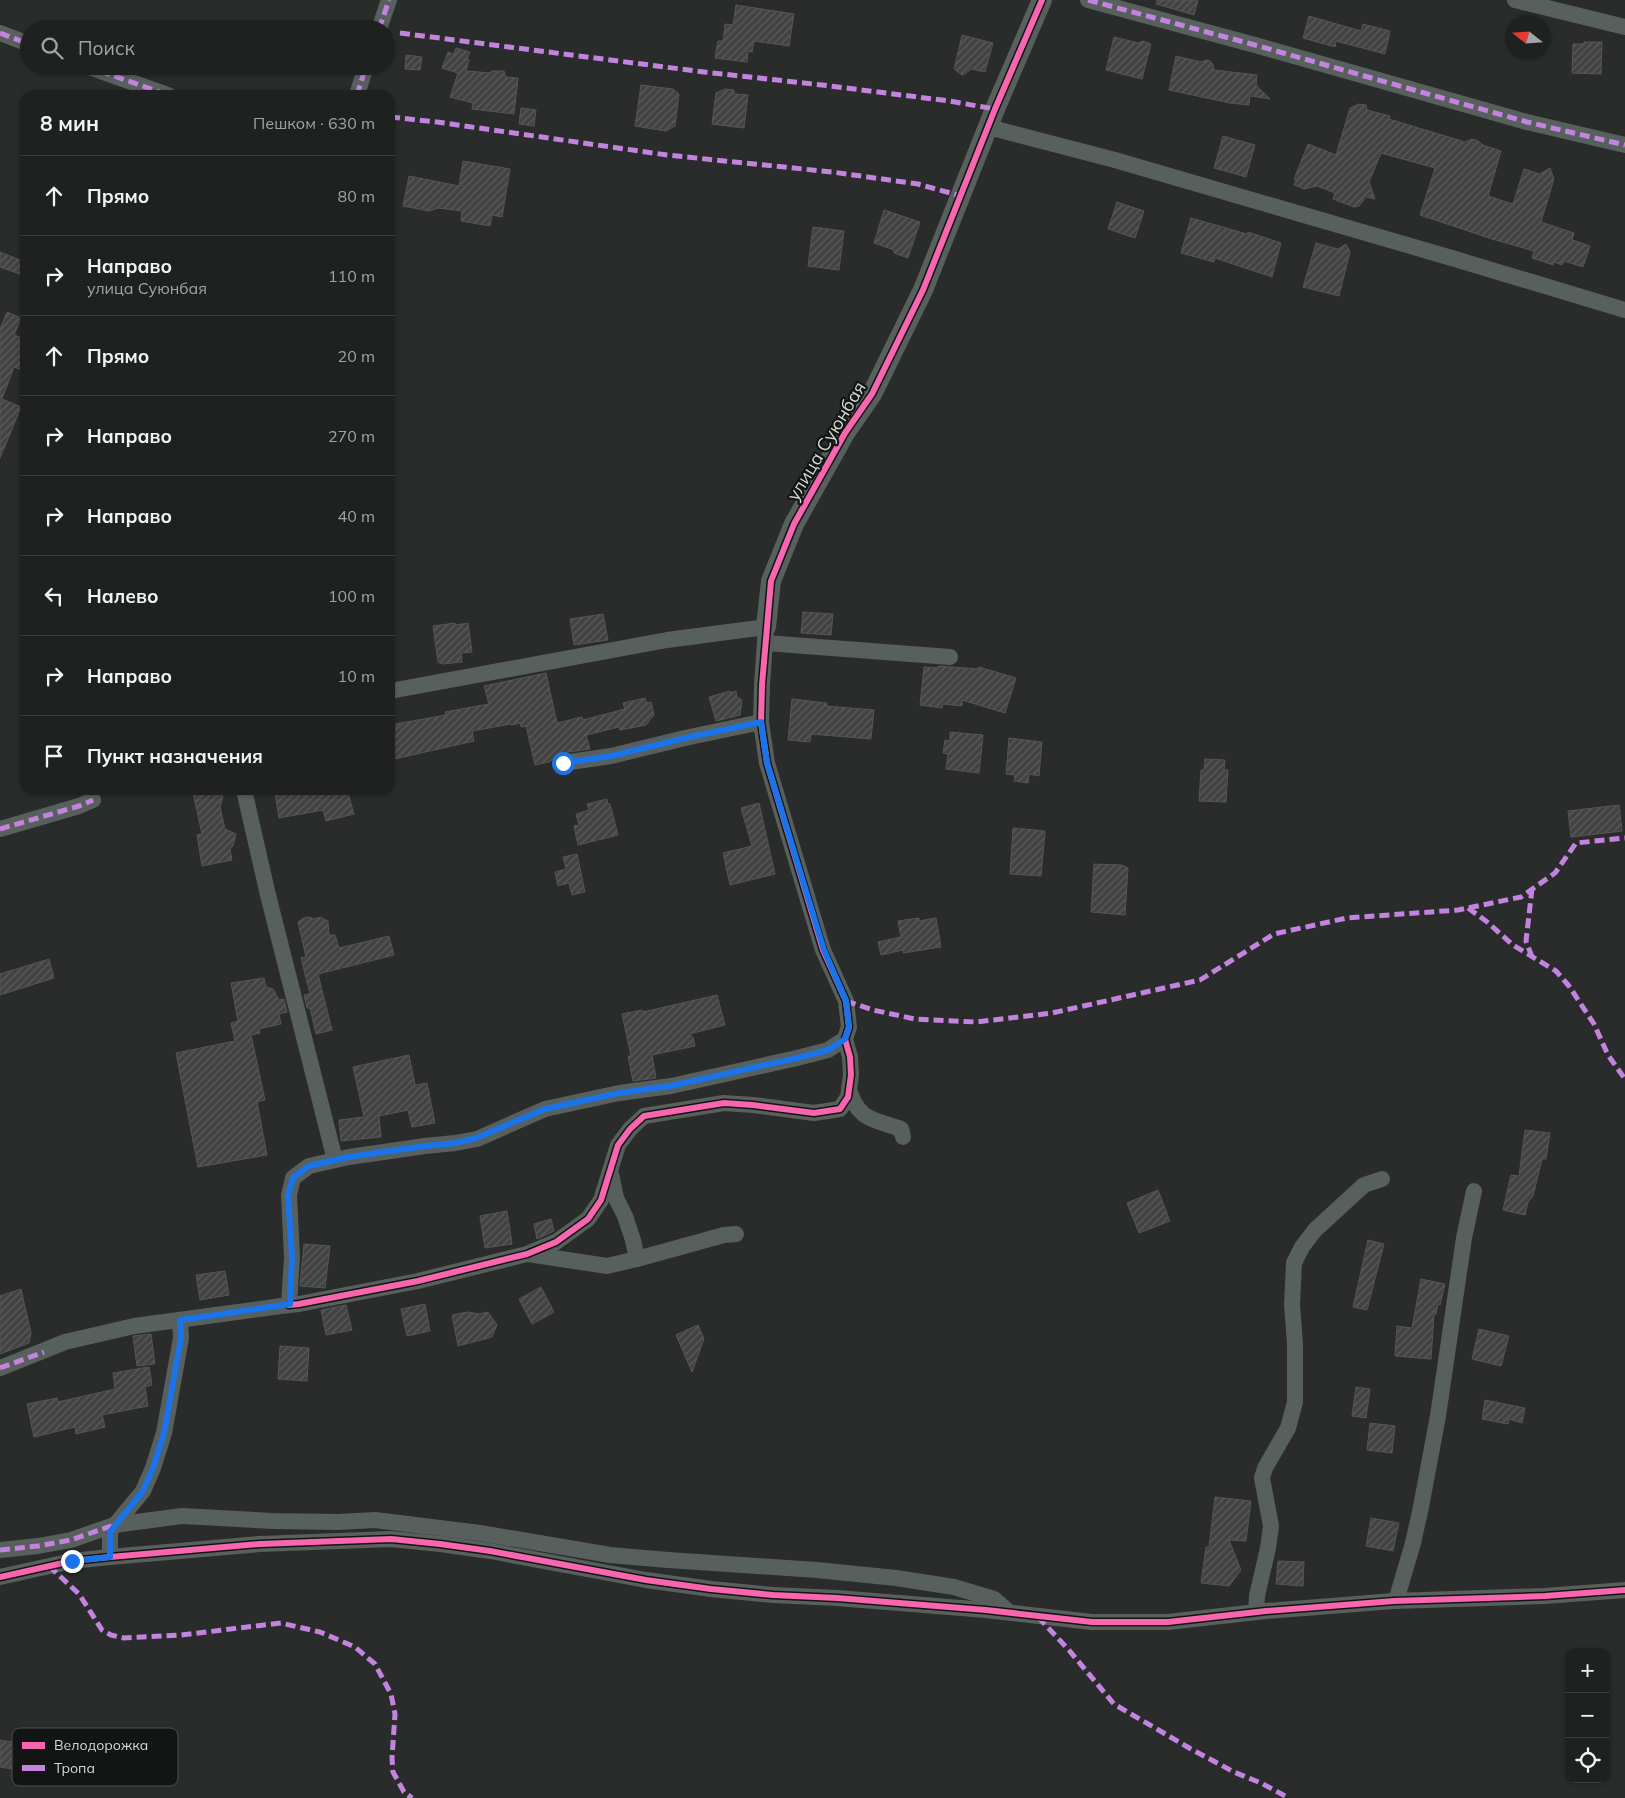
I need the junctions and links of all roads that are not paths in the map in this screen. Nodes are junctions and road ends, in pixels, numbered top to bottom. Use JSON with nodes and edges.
{"nodes":[{"id":1,"x":389,"y":0,"type":"edge"},
{"id":2,"x":1042,"y":0,"type":"edge"},
{"id":3,"x":1088,"y":0,"type":"edge"},
{"id":4,"x":1515,"y":0,"type":"edge"},
{"id":5,"x":382,"y":20,"type":"edge"},
{"id":6,"x":1625,"y":27,"type":"edge"},
{"id":7,"x":0,"y":33,"type":"edge"},
{"id":8,"x":20,"y":41,"type":"edge"},
{"id":9,"x":111,"y":75,"type":"edge"},
{"id":10,"x":363,"y":75,"type":"edge"},
{"id":11,"x":154,"y":90,"type":"edge"},
{"id":12,"x":359,"y":90,"type":"edge"},
{"id":13,"x":988,"y":127,"type":"junction"},
{"id":14,"x":1625,"y":145,"type":"edge"},
{"id":15,"x":1625,"y":310,"type":"edge"},
{"id":16,"x":766,"y":635,"type":"junction"},
{"id":17,"x":950,"y":657,"type":"dead end"},
{"id":18,"x":395,"y":691,"type":"edge"},
{"id":19,"x":761,"y":722,"type":"junction"},
{"id":20,"x":563,"y":763,"type":"dead end"},
{"id":21,"x":245,"y":795,"type":"edge"},
{"id":22,"x":92,"y":800,"type":"dead end"},
{"id":23,"x":0,"y":829,"type":"edge"},
{"id":24,"x":845,"y":1039,"type":"junction"},
{"id":25,"x":849,"y":1088,"type":"junction"},
{"id":26,"x":902,"y":1136,"type":"dead end"},
{"id":27,"x":335,"y":1160,"type":"junction"},
{"id":28,"x":610,"y":1170,"type":"junction"},
{"id":29,"x":1382,"y":1178,"type":"dead end"},
{"id":30,"x":1474,"y":1191,"type":"dead end"},
{"id":31,"x":736,"y":1234,"type":"dead end"},
{"id":32,"x":527,"y":1254,"type":"junction"},
{"id":33,"x":637,"y":1259,"type":"junction"},
{"id":34,"x":290,"y":1304,"type":"junction"},
{"id":35,"x":180,"y":1320,"type":"junction"},
{"id":36,"x":0,"y":1368,"type":"edge"},
{"id":37,"x":114,"y":1526,"type":"junction"},
{"id":38,"x":29,"y":1547,"type":"junction"},
{"id":39,"x":0,"y":1550,"type":"edge"},
{"id":40,"x":110,"y":1557,"type":"junction"},
{"id":41,"x":40,"y":1568,"type":"junction"},
{"id":42,"x":0,"y":1577,"type":"edge"},
{"id":43,"x":1625,"y":1590,"type":"edge"},
{"id":44,"x":1396,"y":1601,"type":"junction"},
{"id":45,"x":1009,"y":1612,"type":"junction"},
{"id":46,"x":1256,"y":1612,"type":"junction"}],
"edges":[{"from":1,"to":5,"type":"street"},
{"from":2,"to":13,"type":"street","name":"улица Суюнбая"},
{"from":3,"to":14,"type":"street"},
{"from":4,"to":6,"type":"street"},
{"from":7,"to":8,"type":"street"},
{"from":9,"to":11,"type":"street"},
{"from":10,"to":12,"type":"street"},
{"from":13,"to":15,"type":"street"},
{"from":13,"to":16,"type":"street","name":"улица Суюнбая"},
{"from":16,"to":17,"type":"street"},
{"from":16,"to":18,"type":"street"},
{"from":16,"to":19,"type":"street","name":"улица Суюнбая"},
{"from":19,"to":20,"type":"street"},
{"from":19,"to":24,"type":"street","name":"улица Суюнбая"},
{"from":21,"to":27,"type":"street"},
{"from":22,"to":23,"type":"street"},
{"from":24,"to":25,"type":"street","name":"улица Суюнбая"},
{"from":24,"to":27,"type":"street"},
{"from":25,"to":26,"type":"street"},
{"from":25,"to":28,"type":"street"},
{"from":27,"to":34,"type":"street"},
{"from":28,"to":32,"type":"street"},
{"from":28,"to":33,"type":"street"},
{"from":29,"to":46,"type":"street"},
{"from":30,"to":44,"type":"street"},
{"from":31,"to":33,"type":"street"},
{"from":32,"to":33,"type":"street"},
{"from":32,"to":34,"type":"street"},
{"from":34,"to":35,"type":"street"},
{"from":35,"to":36,"type":"street"},
{"from":35,"to":37,"type":"street"},
{"from":37,"to":38,"type":"street"},
{"from":37,"to":40,"type":"street"},
{"from":37,"to":45,"type":"street"},
{"from":38,"to":39,"type":"street"},
{"from":38,"to":41,"type":"street"},
{"from":40,"to":41,"type":"street"},
{"from":40,"to":45,"type":"street"},
{"from":41,"to":42,"type":"street"},
{"from":43,"to":44,"type":"street"},
{"from":44,"to":46,"type":"street"},
{"from":45,"to":46,"type":"street"}]}
